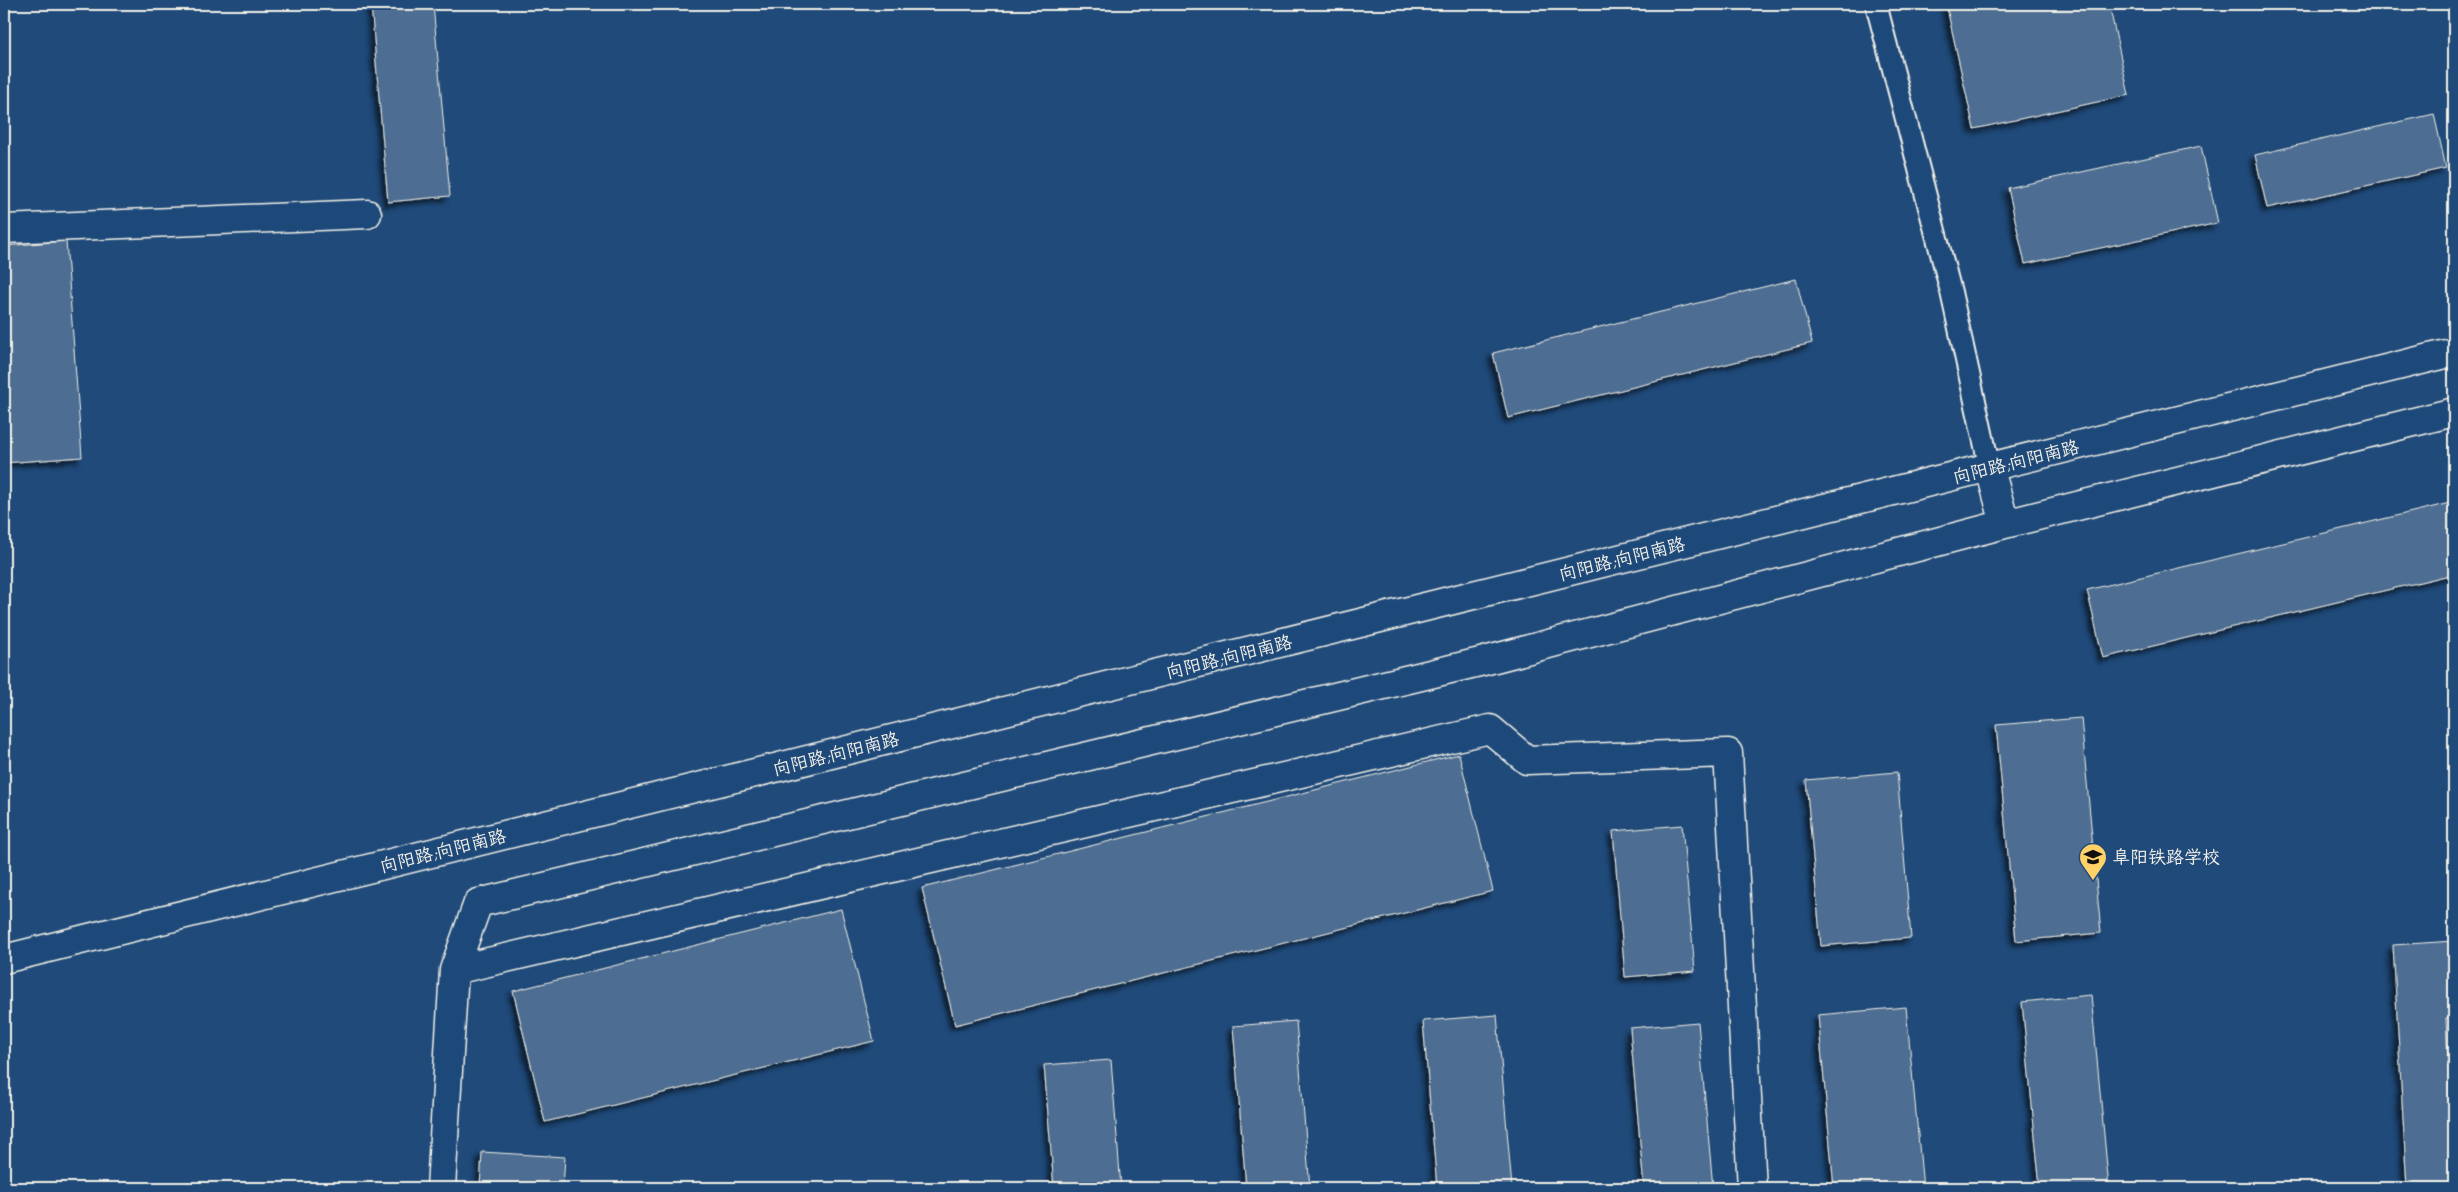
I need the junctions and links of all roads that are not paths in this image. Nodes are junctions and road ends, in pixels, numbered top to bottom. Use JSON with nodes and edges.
{"nodes":[{"id":1,"x":1876,"y":4,"type":"edge"},
{"id":2,"x":367,"y":214,"type":"dead end"},
{"id":3,"x":4,"y":229,"type":"edge"},
{"id":4,"x":2454,"y":352,"type":"edge"},
{"id":5,"x":2454,"y":412,"type":"edge"},
{"id":6,"x":1990,"y":469,"type":"junction"},
{"id":7,"x":2005,"y":524,"type":"junction"},
{"id":8,"x":4,"y":959,"type":"edge"},
{"id":9,"x":454,"y":970,"type":"junction"},
{"id":10,"x":441,"y":1188,"type":"edge"},
{"id":11,"x":1752,"y":1188,"type":"edge"}],
"edges":[{"from":1,"to":6,"type":"lane"},
{"from":2,"to":3,"type":"street"},
{"from":4,"to":6,"type":"street","name":"向阳路;向阳南路"},
{"from":5,"to":7,"type":"street"},
{"from":6,"to":7,"type":"street"},
{"from":6,"to":8,"type":"street","name":"向阳路;向阳南路"},
{"from":7,"to":9,"type":"street"},
{"from":9,"to":10,"type":"street"},
{"from":9,"to":11,"type":"street"}]}
